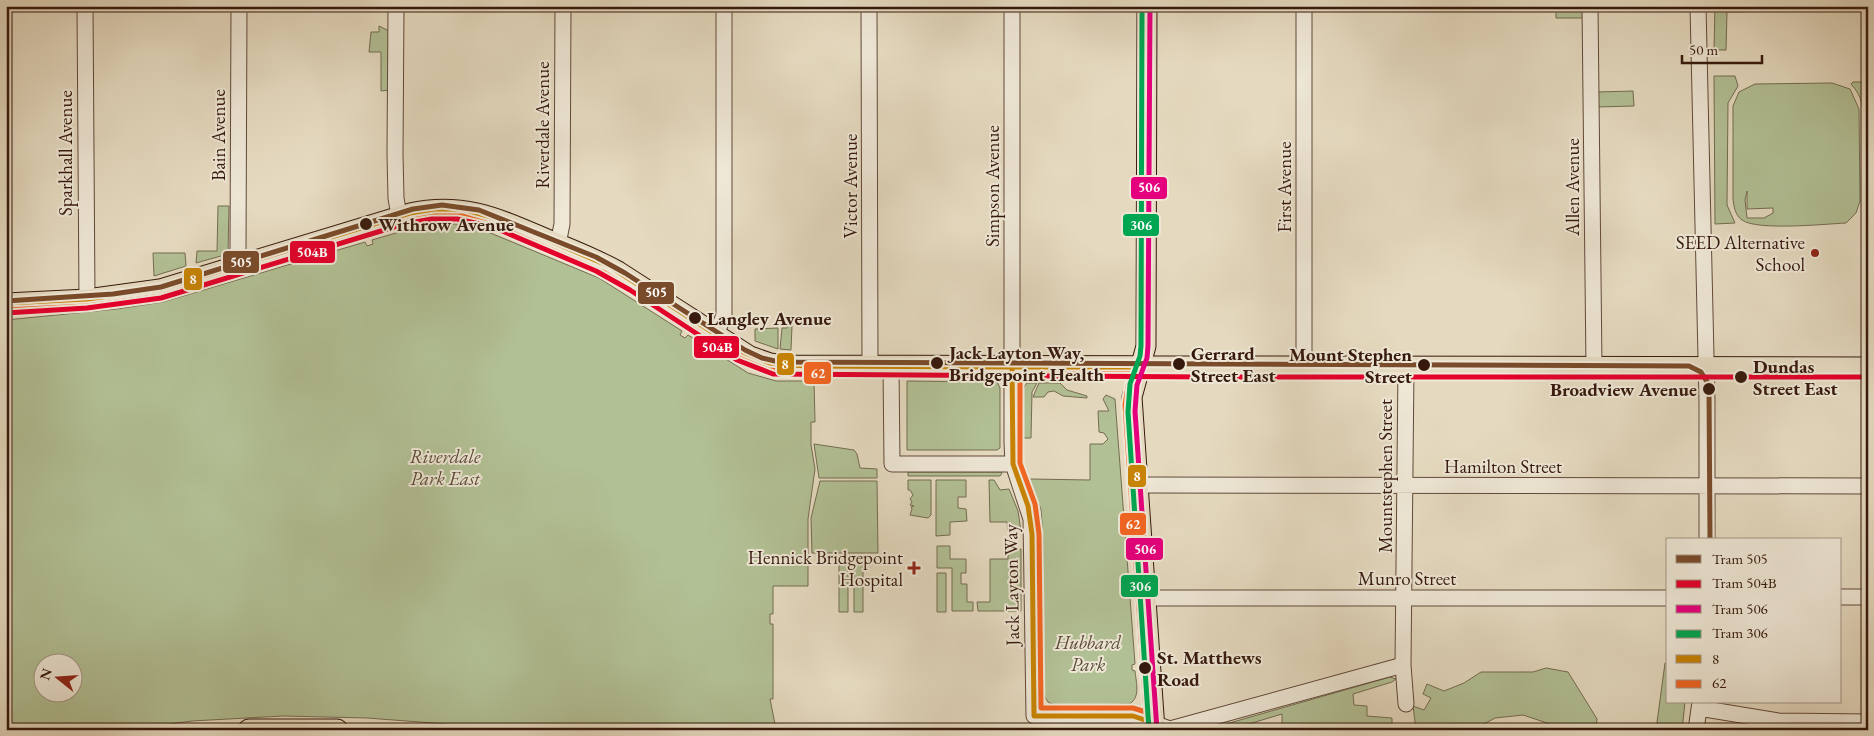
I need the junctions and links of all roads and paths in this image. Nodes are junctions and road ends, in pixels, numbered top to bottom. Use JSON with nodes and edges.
{"nodes":[{"id":1,"x":85,"y":6,"type":"edge"},
{"id":2,"x":239,"y":6,"type":"edge"},
{"id":3,"x":396,"y":6,"type":"edge"},
{"id":4,"x":563,"y":6,"type":"edge"},
{"id":5,"x":724,"y":6,"type":"edge"},
{"id":6,"x":869,"y":6,"type":"edge"},
{"id":7,"x":1012,"y":6,"type":"edge"},
{"id":8,"x":1148,"y":6,"type":"edge"},
{"id":9,"x":1304,"y":6,"type":"edge"},
{"id":10,"x":1590,"y":6,"type":"edge"},
{"id":11,"x":1698,"y":6,"type":"edge"},
{"id":12,"x":399,"y":216,"type":"junction"},
{"id":13,"x":558,"y":244,"type":"junction"},
{"id":14,"x":241,"y":264,"type":"junction"},
{"id":15,"x":87,"y":299,"type":"junction"},
{"id":16,"x":6,"y":303,"type":"edge"},
{"id":17,"x":716,"y":335,"type":"junction"},
{"id":18,"x":870,"y":366,"type":"junction"},
{"id":19,"x":891,"y":366,"type":"junction"},
{"id":20,"x":1012,"y":366,"type":"junction"},
{"id":21,"x":1141,"y":367,"type":"junction"},
{"id":22,"x":1304,"y":367,"type":"junction"},
{"id":23,"x":1406,"y":367,"type":"junction"},
{"id":24,"x":1594,"y":367,"type":"junction"},
{"id":25,"x":1705,"y":367,"type":"junction"},
{"id":26,"x":1868,"y":367,"type":"edge"},
{"id":27,"x":1013,"y":464,"type":"junction"},
{"id":28,"x":1138,"y":485,"type":"junction"},
{"id":29,"x":1405,"y":486,"type":"junction"},
{"id":30,"x":1707,"y":486,"type":"junction"},
{"id":31,"x":1868,"y":486,"type":"edge"},
{"id":32,"x":1707,"y":538,"type":"edge"},
{"id":33,"x":1868,"y":596,"type":"edge"},
{"id":34,"x":1842,"y":597,"type":"edge"},
{"id":35,"x":1145,"y":598,"type":"junction"},
{"id":36,"x":1404,"y":598,"type":"junction"},
{"id":37,"x":1666,"y":598,"type":"edge"},
{"id":38,"x":1403,"y":665,"type":"junction"},
{"id":39,"x":1406,"y":704,"type":"dead end"},
{"id":40,"x":1699,"y":705,"type":"edge"},
{"id":41,"x":1868,"y":722,"type":"edge"},
{"id":42,"x":1155,"y":726,"type":"edge"},
{"id":43,"x":249,"y":730,"type":"edge"},
{"id":44,"x":337,"y":730,"type":"edge"},
{"id":45,"x":1696,"y":730,"type":"edge"}],
"edges":[{"from":1,"to":15,"type":"street","name":"Sparkhall Avenue"},
{"from":2,"to":14,"type":"street","name":"Bain Avenue"},
{"from":3,"to":12,"type":"street"},
{"from":4,"to":13,"type":"street","name":"Riverdale Avenue"},
{"from":5,"to":17,"type":"street"},
{"from":6,"to":18,"type":"street","name":"Victor Avenue"},
{"from":7,"to":20,"type":"street","name":"Simpson Avenue"},
{"from":8,"to":21,"type":"main road"},
{"from":9,"to":22,"type":"street","name":"First Avenue"},
{"from":10,"to":24,"type":"street","name":"Allen Avenue"},
{"from":11,"to":25,"type":"street"},
{"from":12,"to":13,"type":"main road"},
{"from":12,"to":14,"type":"main road"},
{"from":13,"to":17,"type":"main road"},
{"from":14,"to":15,"type":"main road"},
{"from":15,"to":16,"type":"main road"},
{"from":17,"to":18,"type":"main road"},
{"from":18,"to":19,"type":"main road"},
{"from":19,"to":20,"type":"main road"},
{"from":19,"to":27,"type":"street"},
{"from":20,"to":21,"type":"main road"},
{"from":20,"to":27,"type":"street","name":"Jack Layton Way"},
{"from":21,"to":22,"type":"main road"},
{"from":21,"to":28,"type":"main road"},
{"from":22,"to":23,"type":"main road"},
{"from":23,"to":24,"type":"main road"},
{"from":23,"to":29,"type":"street","name":"Mountstephen Street"},
{"from":24,"to":25,"type":"main road"},
{"from":25,"to":26,"type":"main road"},
{"from":25,"to":30,"type":"street"},
{"from":27,"to":42,"type":"street","name":"Jack Layton Way"},
{"from":28,"to":29,"type":"street","name":"Hamilton Street"},
{"from":28,"to":35,"type":"main road"},
{"from":29,"to":30,"type":"street","name":"Hamilton Street"},
{"from":29,"to":36,"type":"street","name":"Mountstephen Street"},
{"from":30,"to":31,"type":"street","name":"Hamilton Street"},
{"from":30,"to":32,"type":"street"},
{"from":33,"to":34,"type":"street"},
{"from":35,"to":36,"type":"street","name":"Munro Street"},
{"from":35,"to":42,"type":"main road"},
{"from":36,"to":37,"type":"street","name":"Munro Street"},
{"from":36,"to":38,"type":"street","name":"Mountstephen Street"},
{"from":38,"to":39,"type":"street","name":"Mountstephen Street"},
{"from":38,"to":42,"type":"street"},
{"from":40,"to":41,"type":"street"},
{"from":40,"to":45,"type":"street"},
{"from":43,"to":44,"type":"highway"}]}
